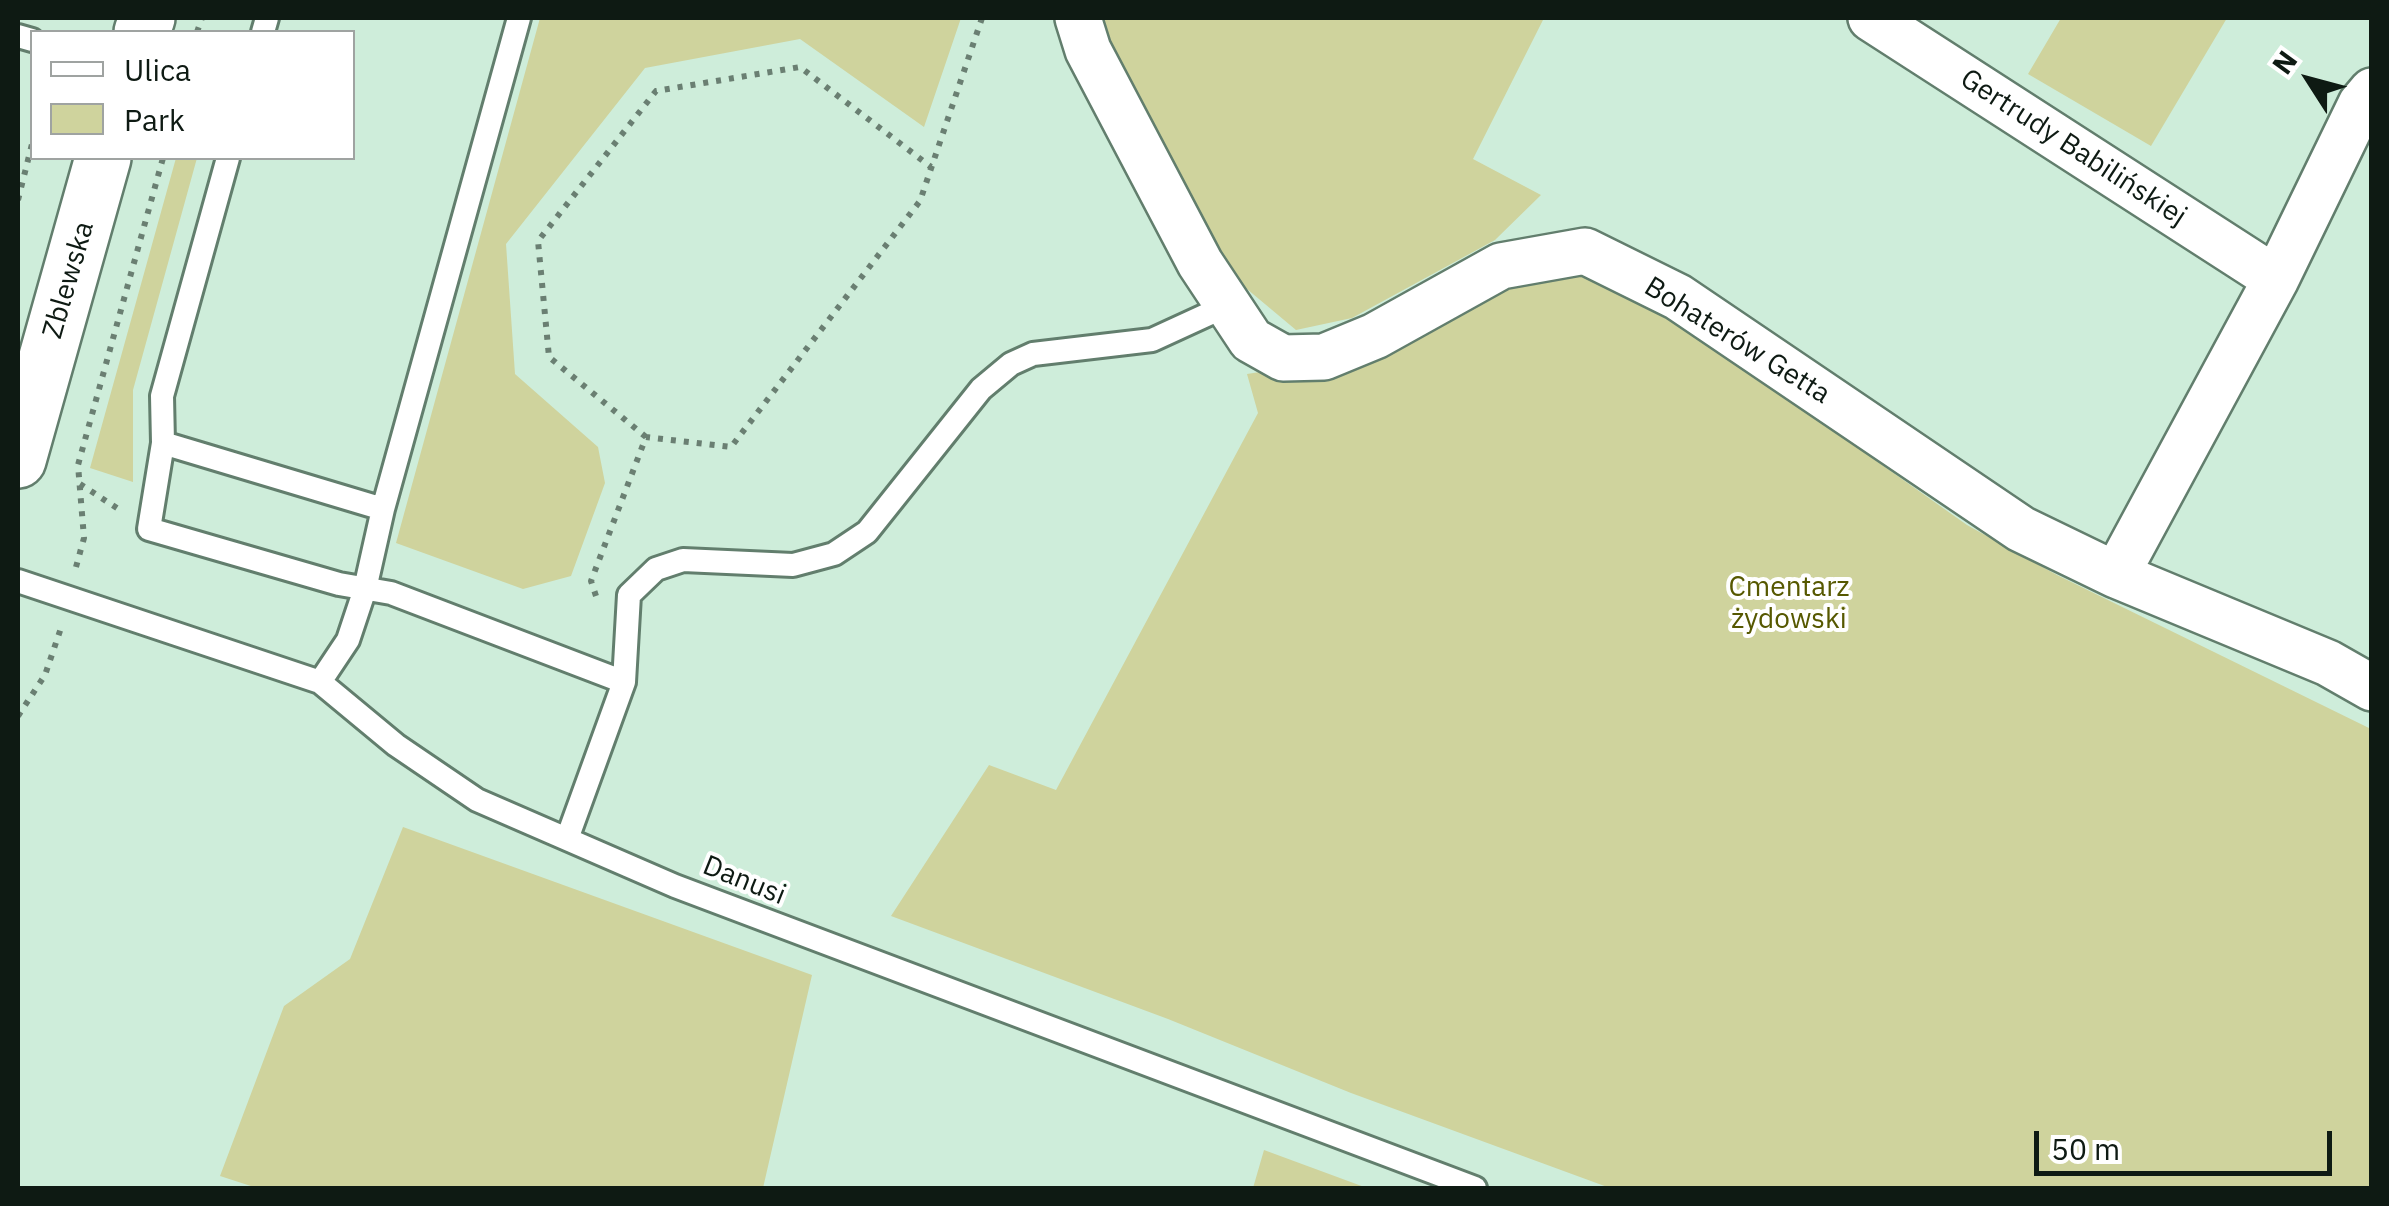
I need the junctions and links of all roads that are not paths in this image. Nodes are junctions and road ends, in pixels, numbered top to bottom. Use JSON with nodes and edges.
{"nodes":[{"id":1,"x":519,"y":18,"type":"edge"},
{"id":2,"x":1078,"y":18,"type":"edge"},
{"id":3,"x":1871,"y":18,"type":"edge"},
{"id":4,"x":2372,"y":91,"type":"edge"},
{"id":5,"x":103,"y":160,"type":"edge"},
{"id":6,"x":227,"y":160,"type":"edge"},
{"id":7,"x":2276,"y":279,"type":"junction"},
{"id":8,"x":1226,"y":306,"type":"junction"},
{"id":9,"x":163,"y":443,"type":"junction"},
{"id":10,"x":18,"y":460,"type":"edge"},
{"id":11,"x":383,"y":509,"type":"junction"},
{"id":12,"x":2116,"y":575,"type":"junction"},
{"id":13,"x":18,"y":581,"type":"edge"},
{"id":14,"x":365,"y":589,"type":"junction"},
{"id":15,"x":320,"y":682,"type":"junction"},
{"id":16,"x":624,"y":682,"type":"junction"},
{"id":17,"x":2372,"y":688,"type":"edge"},
{"id":18,"x":566,"y":839,"type":"junction"},
{"id":19,"x":1475,"y":1188,"type":"edge"}],
"edges":[{"from":1,"to":11,"type":"lane"},
{"from":2,"to":8,"type":"street","name":"Bohaterów Getta"},
{"from":3,"to":7,"type":"street","name":"Gertrudy Babilińskiej"},
{"from":4,"to":7,"type":"street"},
{"from":5,"to":10,"type":"main road","name":"Zblewska"},
{"from":6,"to":9,"type":"lane"},
{"from":7,"to":12,"type":"street"},
{"from":8,"to":12,"type":"street","name":"Bohaterów Getta"},
{"from":8,"to":16,"type":"lane"},
{"from":9,"to":11,"type":"lane"},
{"from":9,"to":14,"type":"lane"},
{"from":11,"to":14,"type":"lane"},
{"from":12,"to":17,"type":"street","name":"Bohaterów Getta"},
{"from":13,"to":15,"type":"lane","name":"Danusi"},
{"from":14,"to":15,"type":"lane"},
{"from":14,"to":16,"type":"lane"},
{"from":15,"to":18,"type":"lane","name":"Danusi"},
{"from":16,"to":18,"type":"lane"},
{"from":18,"to":19,"type":"lane","name":"Danusi"}]}
